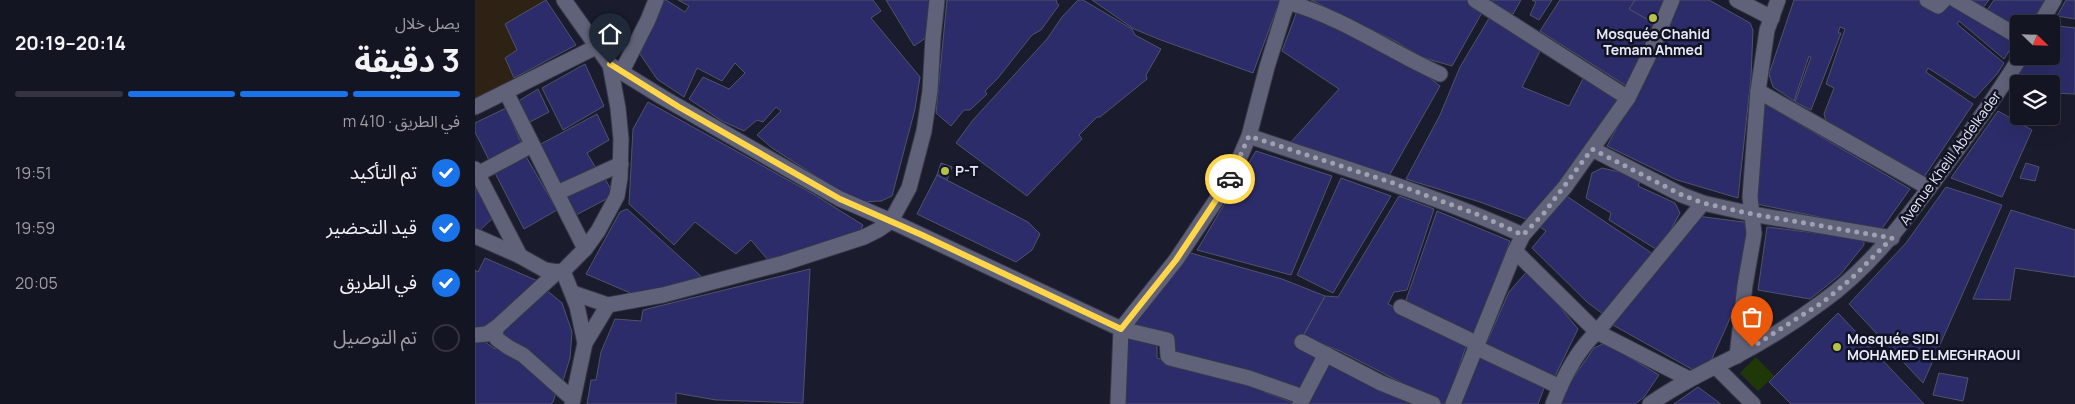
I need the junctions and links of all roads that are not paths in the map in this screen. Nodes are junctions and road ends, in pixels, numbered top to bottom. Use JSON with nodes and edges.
{"nodes":[{"id":1,"x":564,"y":0,"type":"edge"},
{"id":2,"x":656,"y":0,"type":"edge"},
{"id":3,"x":937,"y":0,"type":"edge"},
{"id":4,"x":1475,"y":0,"type":"edge"},
{"id":5,"x":1672,"y":0,"type":"edge"},
{"id":6,"x":1737,"y":0,"type":"edge"},
{"id":7,"x":1778,"y":0,"type":"edge"},
{"id":8,"x":1927,"y":0,"type":"edge"},
{"id":9,"x":1944,"y":0,"type":"edge"},
{"id":10,"x":1955,"y":0,"type":"edge"},
{"id":11,"x":2054,"y":0,"type":"edge"},
{"id":12,"x":1288,"y":1,"type":"edge"},
{"id":13,"x":2045,"y":15,"type":"edge"},
{"id":14,"x":1772,"y":18,"type":"junction"},
{"id":15,"x":2010,"y":32,"type":"edge"},
{"id":16,"x":598,"y":46,"type":"junction"},
{"id":17,"x":2016,"y":65,"type":"edge"},
{"id":18,"x":616,"y":68,"type":"junction"},
{"id":19,"x":1440,"y":74,"type":"dead end"},
{"id":20,"x":1758,"y":91,"type":"junction"},
{"id":21,"x":506,"y":92,"type":"junction"},
{"id":22,"x":1628,"y":98,"type":"junction"},
{"id":23,"x":475,"y":107,"type":"edge"},
{"id":24,"x":1249,"y":136,"type":"junction"},
{"id":25,"x":532,"y":145,"type":"junction"},
{"id":26,"x":1592,"y":149,"type":"junction"},
{"id":27,"x":621,"y":164,"type":"junction"},
{"id":28,"x":476,"y":171,"type":"edge"},
{"id":29,"x":1929,"y":188,"type":"junction"},
{"id":30,"x":557,"y":193,"type":"junction"},
{"id":31,"x":1703,"y":203,"type":"junction"},
{"id":32,"x":1752,"y":214,"type":"junction"},
{"id":33,"x":891,"y":221,"type":"junction"},
{"id":34,"x":1523,"y":235,"type":"junction"},
{"id":35,"x":475,"y":236,"type":"edge"},
{"id":36,"x":1892,"y":238,"type":"junction"},
{"id":37,"x":585,"y":249,"type":"junction"},
{"id":38,"x":1515,"y":251,"type":"junction"},
{"id":39,"x":520,"y":256,"type":"junction"},
{"id":40,"x":560,"y":272,"type":"junction"},
{"id":41,"x":573,"y":293,"type":"junction"},
{"id":42,"x":608,"y":305,"type":"junction"},
{"id":43,"x":1401,"y":306,"type":"dead end"},
{"id":44,"x":497,"y":327,"type":"junction"},
{"id":45,"x":1121,"y":329,"type":"junction"},
{"id":46,"x":1597,"y":332,"type":"junction"},
{"id":47,"x":475,"y":335,"type":"edge"},
{"id":48,"x":1302,"y":342,"type":"dead end"},
{"id":49,"x":585,"y":343,"type":"junction"},
{"id":50,"x":1475,"y":345,"type":"junction"},
{"id":51,"x":1326,"y":354,"type":"junction"},
{"id":52,"x":1737,"y":356,"type":"junction"},
{"id":53,"x":1715,"y":366,"type":"junction"},
{"id":54,"x":1689,"y":379,"type":"junction"},
{"id":55,"x":1559,"y":387,"type":"junction"},
{"id":56,"x":568,"y":398,"type":"edge"},
{"id":57,"x":1302,"y":400,"type":"edge"},
{"id":58,"x":1118,"y":404,"type":"edge"},
{"id":59,"x":1433,"y":404,"type":"edge"},
{"id":60,"x":1453,"y":404,"type":"edge"},
{"id":61,"x":1553,"y":404,"type":"edge"},
{"id":62,"x":1650,"y":404,"type":"edge"},
{"id":63,"x":1753,"y":404,"type":"edge"}],
"edges":[{"from":1,"to":16,"type":"street"},
{"from":2,"to":18,"type":"street"},
{"from":3,"to":33,"type":"street"},
{"from":4,"to":22,"type":"street"},
{"from":5,"to":22,"type":"street"},
{"from":6,"to":14,"type":"street"},
{"from":7,"to":14,"type":"street"},
{"from":8,"to":9,"type":"street"},
{"from":10,"to":15,"type":"street"},
{"from":11,"to":13,"type":"street"},
{"from":12,"to":19,"type":"street"},
{"from":12,"to":24,"type":"street"},
{"from":14,"to":20,"type":"street"},
{"from":16,"to":18,"type":"street"},
{"from":16,"to":21,"type":"street"},
{"from":17,"to":29,"type":"street","name":"Avenue Khelil Abdelkader"},
{"from":18,"to":27,"type":"street"},
{"from":18,"to":33,"type":"street"},
{"from":20,"to":29,"type":"street"},
{"from":20,"to":32,"type":"street"},
{"from":21,"to":23,"type":"street"},
{"from":21,"to":25,"type":"street"},
{"from":22,"to":26,"type":"street"},
{"from":24,"to":34,"type":"street"},
{"from":24,"to":45,"type":"street"},
{"from":25,"to":28,"type":"street"},
{"from":25,"to":30,"type":"street"},
{"from":26,"to":31,"type":"street"},
{"from":26,"to":34,"type":"street"},
{"from":27,"to":30,"type":"street"},
{"from":27,"to":37,"type":"street"},
{"from":28,"to":39,"type":"street"},
{"from":29,"to":36,"type":"street","name":"Avenue Khelil Abdelkader"},
{"from":30,"to":37,"type":"street"},
{"from":31,"to":32,"type":"street"},
{"from":31,"to":46,"type":"street"},
{"from":32,"to":36,"type":"street"},
{"from":32,"to":52,"type":"street"},
{"from":33,"to":42,"type":"street"},
{"from":33,"to":45,"type":"street"},
{"from":34,"to":38,"type":"street"},
{"from":35,"to":39,"type":"street"},
{"from":36,"to":52,"type":"street","name":"Avenue Khelil Abdelkader"},
{"from":37,"to":40,"type":"street"},
{"from":38,"to":46,"type":"street"},
{"from":38,"to":50,"type":"street"},
{"from":39,"to":40,"type":"street"},
{"from":40,"to":41,"type":"street"},
{"from":40,"to":44,"type":"street"},
{"from":41,"to":42,"type":"street"},
{"from":41,"to":49,"type":"street"},
{"from":42,"to":49,"type":"street"},
{"from":43,"to":50,"type":"street"},
{"from":44,"to":47,"type":"street"},
{"from":44,"to":56,"type":"street"},
{"from":45,"to":57,"type":"street"},
{"from":45,"to":58,"type":"street"},
{"from":46,"to":54,"type":"street"},
{"from":46,"to":55,"type":"street"},
{"from":48,"to":51,"type":"street"},
{"from":49,"to":56,"type":"street"},
{"from":50,"to":55,"type":"street"},
{"from":50,"to":60,"type":"street"},
{"from":51,"to":57,"type":"street"},
{"from":51,"to":59,"type":"street"},
{"from":52,"to":53,"type":"street","name":"Avenue Khelil Abdelkader"},
{"from":53,"to":54,"type":"street","name":"Avenue Khelil Abdelkader"},
{"from":53,"to":63,"type":"street"},
{"from":54,"to":62,"type":"street","name":"Avenue Khelil Abdelkader"},
{"from":55,"to":61,"type":"street"}]}
